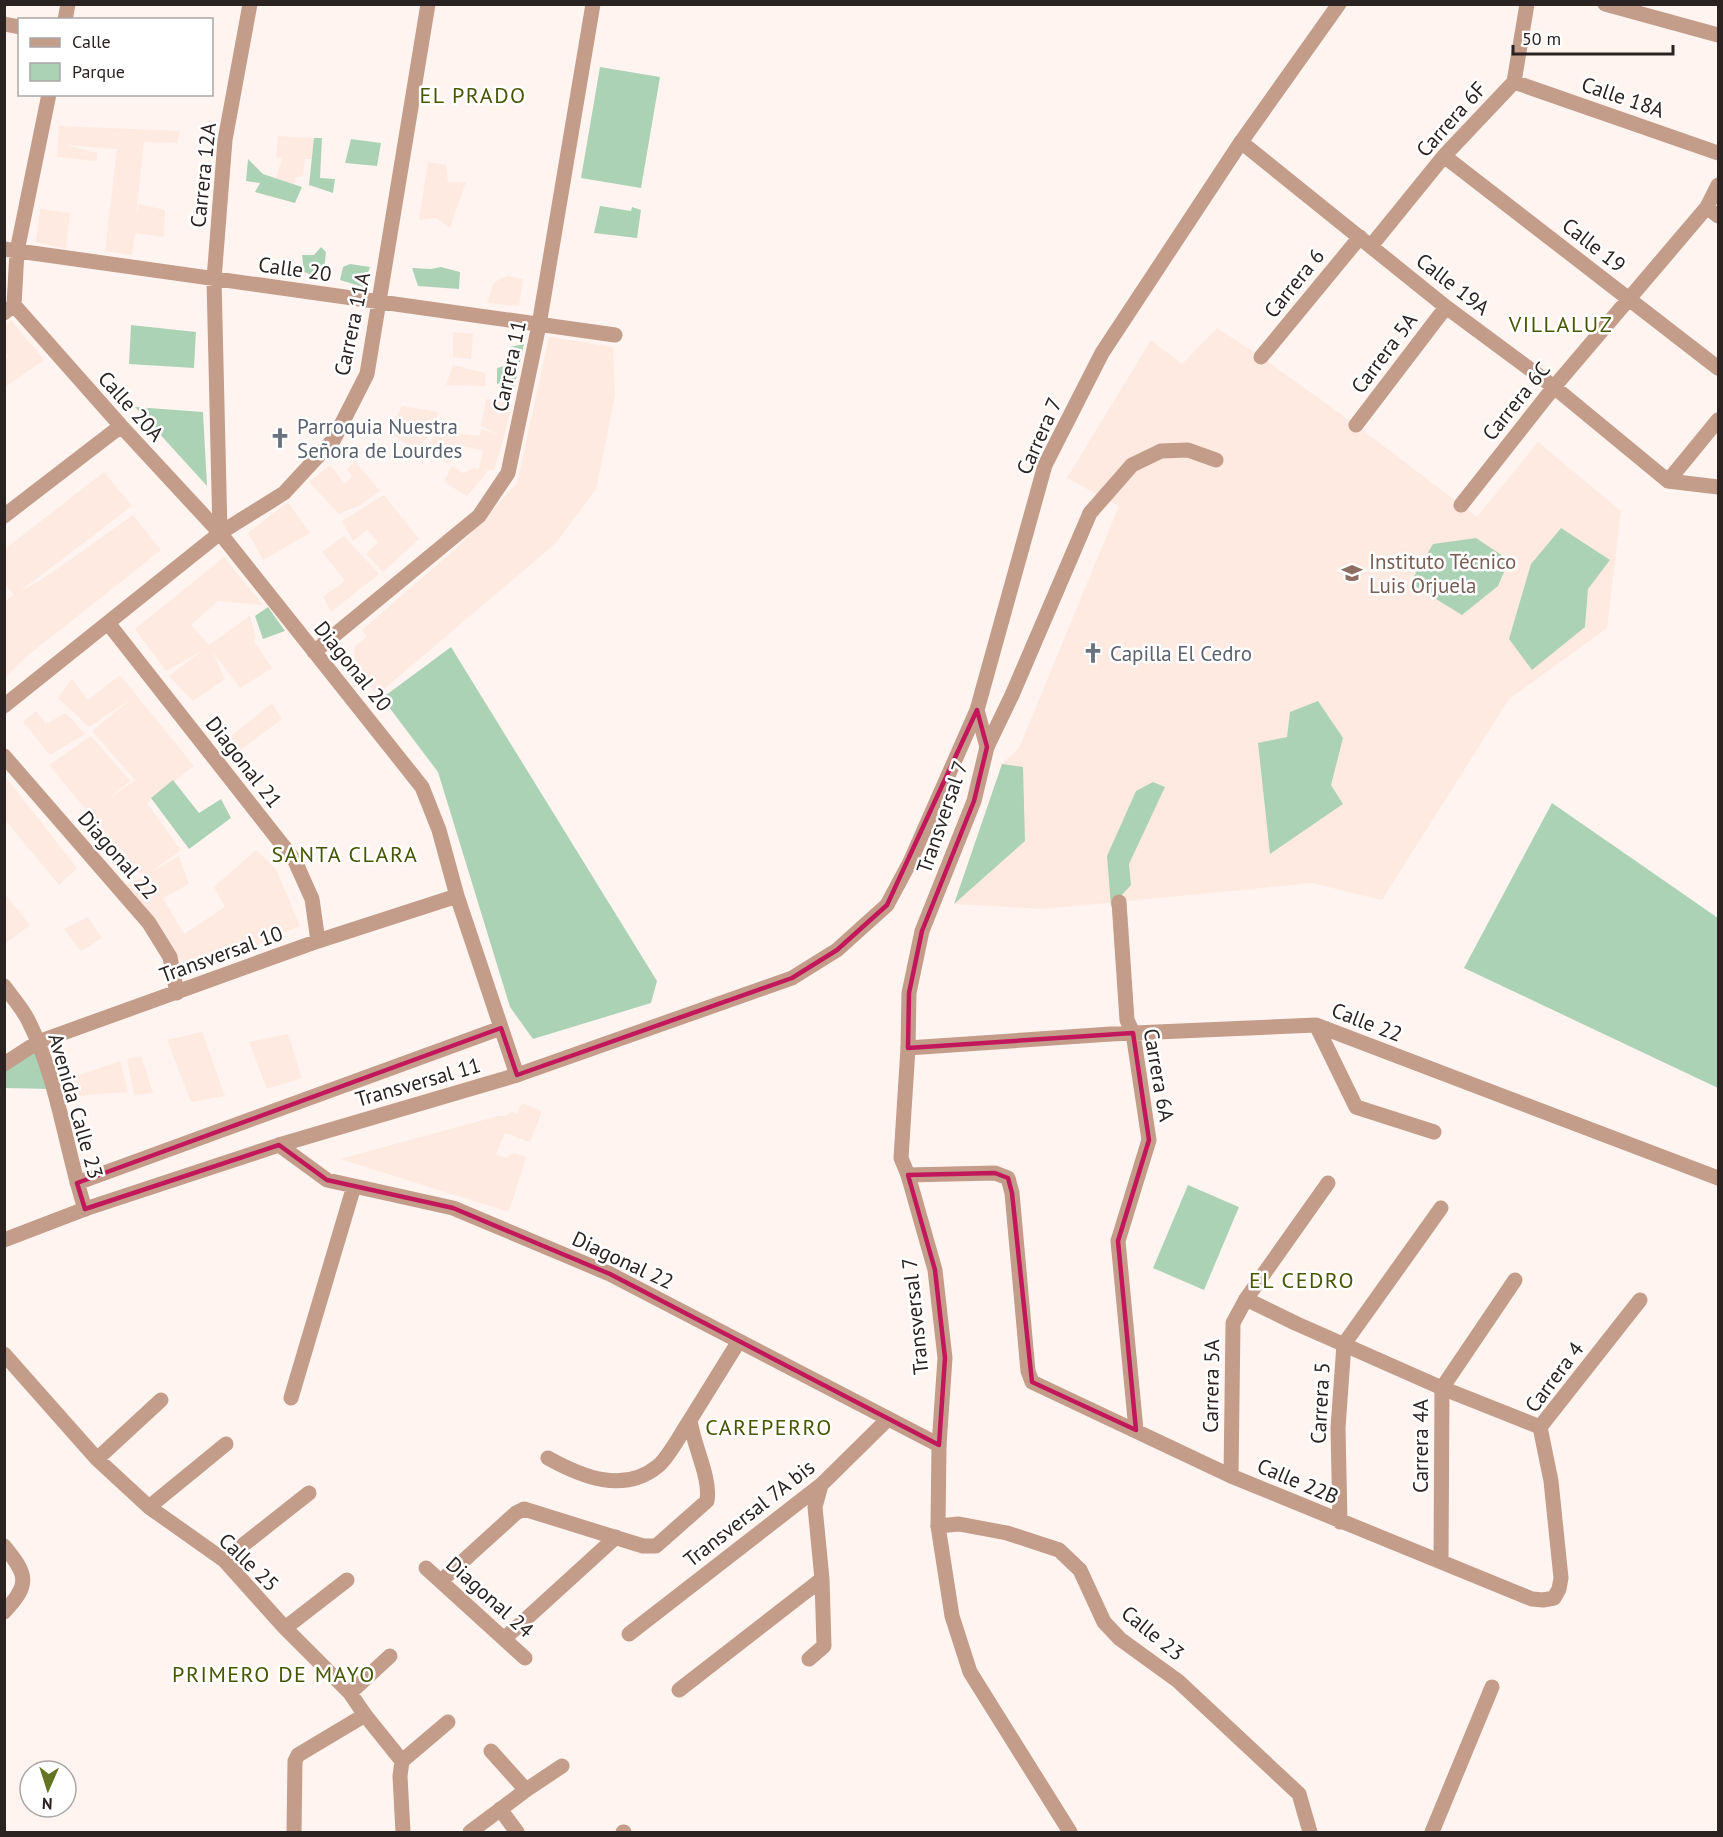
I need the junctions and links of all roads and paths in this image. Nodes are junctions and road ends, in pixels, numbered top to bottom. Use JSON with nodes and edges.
{"nodes":[{"id":1,"x":249,"y":4,"type":"edge"},
{"id":2,"x":428,"y":4,"type":"edge"},
{"id":3,"x":593,"y":4,"type":"edge"},
{"id":4,"x":1340,"y":4,"type":"edge"},
{"id":5,"x":1527,"y":4,"type":"edge"},
{"id":6,"x":1605,"y":4,"type":"edge"},
{"id":7,"x":1719,"y":35,"type":"edge"},
{"id":8,"x":1514,"y":82,"type":"junction"},
{"id":9,"x":50,"y":96,"type":"edge"},
{"id":10,"x":1241,"y":142,"type":"junction"},
{"id":11,"x":1719,"y":153,"type":"edge"},
{"id":12,"x":1444,"y":156,"type":"junction"},
{"id":13,"x":1719,"y":185,"type":"edge"},
{"id":14,"x":1713,"y":211,"type":"edge"},
{"id":15,"x":1365,"y":241,"type":"junction"},
{"id":16,"x":11,"y":250,"type":"edge"},
{"id":17,"x":214,"y":279,"type":"junction"},
{"id":18,"x":1628,"y":298,"type":"junction"},
{"id":19,"x":380,"y":302,"type":"junction"},
{"id":20,"x":1446,"y":307,"type":"junction"},
{"id":21,"x":9,"y":309,"type":"edge"},
{"id":22,"x":539,"y":325,"type":"junction"},
{"id":23,"x":615,"y":335,"type":"dead end"},
{"id":24,"x":1261,"y":357,"type":"dead end"},
{"id":25,"x":1719,"y":368,"type":"edge"},
{"id":26,"x":1554,"y":387,"type":"junction"},
{"id":27,"x":1719,"y":420,"type":"edge"},
{"id":28,"x":1356,"y":425,"type":"dead end"},
{"id":29,"x":120,"y":426,"type":"junction"},
{"id":30,"x":1216,"y":460,"type":"dead end"},
{"id":31,"x":1668,"y":481,"type":"junction"},
{"id":32,"x":1719,"y":487,"type":"edge"},
{"id":33,"x":1461,"y":505,"type":"dead end"},
{"id":34,"x":4,"y":516,"type":"edge"},
{"id":35,"x":220,"y":533,"type":"junction"},
{"id":36,"x":108,"y":623,"type":"junction"},
{"id":37,"x":314,"y":652,"type":"junction"},
{"id":38,"x":4,"y":706,"type":"edge"},
{"id":39,"x":976,"y":710,"type":"junction"},
{"id":40,"x":987,"y":747,"type":"junction"},
{"id":41,"x":4,"y":756,"type":"edge"},
{"id":42,"x":457,"y":896,"type":"junction"},
{"id":43,"x":1119,"y":902,"type":"dead end"},
{"id":44,"x":318,"y":941,"type":"junction"},
{"id":45,"x":837,"y":950,"type":"joint"},
{"id":46,"x":4,"y":986,"type":"edge"},
{"id":47,"x":177,"y":993,"type":"junction"},
{"id":48,"x":1316,"y":1025,"type":"junction"},
{"id":49,"x":501,"y":1028,"type":"junction"},
{"id":50,"x":1133,"y":1033,"type":"junction"},
{"id":51,"x":38,"y":1042,"type":"junction"},
{"id":52,"x":908,"y":1048,"type":"junction"},
{"id":53,"x":4,"y":1064,"type":"edge"},
{"id":54,"x":517,"y":1075,"type":"junction"},
{"id":55,"x":1434,"y":1132,"type":"dead end"},
{"id":56,"x":279,"y":1145,"type":"junction"},
{"id":57,"x":908,"y":1175,"type":"junction"},
{"id":58,"x":1719,"y":1178,"type":"edge"},
{"id":59,"x":76,"y":1183,"type":"junction"},
{"id":60,"x":1328,"y":1183,"type":"dead end"},
{"id":61,"x":354,"y":1186,"type":"junction"},
{"id":62,"x":1441,"y":1208,"type":"dead end"},
{"id":63,"x":85,"y":1209,"type":"junction"},
{"id":64,"x":4,"y":1240,"type":"edge"},
{"id":65,"x":1515,"y":1280,"type":"dead end"},
{"id":66,"x":1246,"y":1299,"type":"junction"},
{"id":67,"x":1640,"y":1300,"type":"dead end"},
{"id":68,"x":739,"y":1341,"type":"junction"},
{"id":69,"x":1344,"y":1344,"type":"junction"},
{"id":70,"x":4,"y":1354,"type":"edge"},
{"id":71,"x":1442,"y":1389,"type":"junction"},
{"id":72,"x":291,"y":1398,"type":"dead end"},
{"id":73,"x":161,"y":1400,"type":"dead end"},
{"id":74,"x":888,"y":1419,"type":"junction"},
{"id":75,"x":690,"y":1420,"type":"junction"},
{"id":76,"x":1540,"y":1427,"type":"junction"},
{"id":77,"x":1136,"y":1430,"type":"junction"},
{"id":78,"x":226,"y":1444,"type":"dead end"},
{"id":79,"x":939,"y":1445,"type":"junction"},
{"id":80,"x":548,"y":1458,"type":"dead end"},
{"id":81,"x":97,"y":1459,"type":"junction"},
{"id":82,"x":1231,"y":1476,"type":"junction"},
{"id":83,"x":821,"y":1485,"type":"junction"},
{"id":84,"x":309,"y":1492,"type":"dead end"},
{"id":85,"x":149,"y":1507,"type":"junction"},
{"id":86,"x":1340,"y":1522,"type":"junction"},
{"id":87,"x":938,"y":1526,"type":"junction"},
{"id":88,"x":616,"y":1537,"type":"junction"},
{"id":89,"x":4,"y":1546,"type":"edge"},
{"id":90,"x":224,"y":1560,"type":"junction"},
{"id":91,"x":1441,"y":1562,"type":"junction"},
{"id":92,"x":426,"y":1568,"type":"dead end"},
{"id":93,"x":822,"y":1579,"type":"junction"},
{"id":94,"x":347,"y":1580,"type":"dead end"},
{"id":95,"x":441,"y":1581,"type":"junction"},
{"id":96,"x":1554,"y":1598,"type":"joint"},
{"id":97,"x":4,"y":1612,"type":"edge"},
{"id":98,"x":285,"y":1628,"type":"junction"},
{"id":99,"x":629,"y":1634,"type":"dead end"},
{"id":100,"x":505,"y":1638,"type":"junction"},
{"id":101,"x":390,"y":1656,"type":"dead end"},
{"id":102,"x":525,"y":1658,"type":"dead end"},
{"id":103,"x":809,"y":1659,"type":"dead end"},
{"id":104,"x":1492,"y":1687,"type":"dead end"},
{"id":105,"x":679,"y":1690,"type":"dead end"},
{"id":106,"x":350,"y":1693,"type":"junction"},
{"id":107,"x":365,"y":1715,"type":"junction"},
{"id":108,"x":448,"y":1722,"type":"dead end"},
{"id":109,"x":491,"y":1751,"type":"dead end"},
{"id":110,"x":402,"y":1761,"type":"junction"},
{"id":111,"x":562,"y":1766,"type":"dead end"},
{"id":112,"x":526,"y":1790,"type":"junction"},
{"id":113,"x":500,"y":1809,"type":"junction"},
{"id":114,"x":294,"y":1833,"type":"edge"},
{"id":115,"x":403,"y":1833,"type":"edge"},
{"id":116,"x":470,"y":1833,"type":"edge"},
{"id":117,"x":517,"y":1833,"type":"edge"},
{"id":118,"x":1070,"y":1833,"type":"edge"},
{"id":119,"x":1310,"y":1833,"type":"edge"},
{"id":120,"x":1432,"y":1833,"type":"edge"}],
"edges":[{"from":1,"to":17,"type":"street","name":"Carrera 12A"},
{"from":2,"to":19,"type":"street","name":"Carrera 11A"},
{"from":3,"to":22,"type":"street","name":"Carrera 11"},
{"from":4,"to":10,"type":"street","name":"Carrera 7"},
{"from":5,"to":8,"type":"street","name":"Carrera 6F"},
{"from":6,"to":7,"type":"street"},
{"from":8,"to":11,"type":"street","name":"Calle 18A"},
{"from":8,"to":12,"type":"street","name":"Carrera 6F"},
{"from":9,"to":16,"type":"street"},
{"from":10,"to":15,"type":"street","name":"Calle 19A"},
{"from":10,"to":39,"type":"street","name":"Carrera 7"},
{"from":12,"to":15,"type":"street","name":"Carrera 6F"},
{"from":12,"to":18,"type":"street","name":"Calle 19"},
{"from":13,"to":14,"type":"street","name":"Carrera 6C"},
{"from":14,"to":18,"type":"street","name":"Carrera 6C"},
{"from":15,"to":20,"type":"street","name":"Calle 19A"},
{"from":15,"to":24,"type":"street","name":"Carrera 6"},
{"from":16,"to":17,"type":"street","name":"Calle 20"},
{"from":16,"to":21,"type":"street"},
{"from":17,"to":19,"type":"street","name":"Calle 20"},
{"from":17,"to":35,"type":"street"},
{"from":18,"to":25,"type":"street","name":"Calle 19"},
{"from":18,"to":26,"type":"street","name":"Carrera 6C"},
{"from":19,"to":22,"type":"street","name":"Calle 20"},
{"from":19,"to":35,"type":"street","name":"Carrera 11A"},
{"from":20,"to":26,"type":"street","name":"Calle 19A"},
{"from":20,"to":28,"type":"street","name":"Carrera 5A"},
{"from":21,"to":29,"type":"street","name":"Calle 20A"},
{"from":22,"to":23,"type":"street","name":"Calle 20"},
{"from":22,"to":37,"type":"street","name":"Carrera 11"},
{"from":26,"to":31,"type":"street","name":"Calle 19A"},
{"from":26,"to":33,"type":"street","name":"Carrera 6C"},
{"from":27,"to":31,"type":"street"},
{"from":29,"to":34,"type":"street"},
{"from":29,"to":35,"type":"street","name":"Calle 20A"},
{"from":30,"to":40,"type":"street"},
{"from":31,"to":32,"type":"street"},
{"from":35,"to":36,"type":"street","name":"Carrera 11A"},
{"from":35,"to":37,"type":"street","name":"Diagonal 20"},
{"from":36,"to":38,"type":"street","name":"Carrera 11A"},
{"from":36,"to":44,"type":"street","name":"Diagonal 21"},
{"from":37,"to":42,"type":"street","name":"Diagonal 20"},
{"from":39,"to":40,"type":"street","name":"Transversal 7"},
{"from":39,"to":45,"type":"street","name":"Carrera 7"},
{"from":40,"to":52,"type":"street","name":"Transversal 7"},
{"from":41,"to":47,"type":"street","name":"Diagonal 22"},
{"from":42,"to":44,"type":"street","name":"Transversal 10"},
{"from":42,"to":49,"type":"street","name":"Diagonal 20"},
{"from":43,"to":50,"type":"street","name":"Carrera 6A"},
{"from":44,"to":47,"type":"street","name":"Transversal 10"},
{"from":45,"to":54,"type":"street","name":"Transversal 11"},
{"from":46,"to":51,"type":"street","name":"Avenida Calle 23"},
{"from":47,"to":51,"type":"street","name":"Transversal 10"},
{"from":48,"to":50,"type":"street","name":"Calle 22"},
{"from":48,"to":55,"type":"street"},
{"from":48,"to":58,"type":"street","name":"Calle 22"},
{"from":49,"to":54,"type":"street","name":"Diagonal 20"},
{"from":49,"to":59,"type":"street"},
{"from":50,"to":52,"type":"street","name":"Calle 22"},
{"from":50,"to":77,"type":"street","name":"Carrera 6A"},
{"from":51,"to":53,"type":"street","name":"Transversal 10"},
{"from":51,"to":59,"type":"street","name":"Avenida Calle 23"},
{"from":52,"to":57,"type":"street","name":"Transversal 7"},
{"from":54,"to":56,"type":"street","name":"Transversal 11"},
{"from":56,"to":61,"type":"street","name":"Diagonal 22"},
{"from":56,"to":63,"type":"street","name":"Transversal 11"},
{"from":57,"to":77,"type":"street","name":"Calle 22B"},
{"from":57,"to":79,"type":"street","name":"Transversal 7"},
{"from":59,"to":63,"type":"street","name":"Avenida Calle 23"},
{"from":60,"to":66,"type":"street","name":"Carrera 5A"},
{"from":61,"to":68,"type":"street","name":"Diagonal 22"},
{"from":61,"to":72,"type":"street"},
{"from":62,"to":69,"type":"street","name":"Carrera 5"},
{"from":63,"to":64,"type":"street","name":"Transversal 11"},
{"from":65,"to":71,"type":"street","name":"Carrera 4A"},
{"from":66,"to":69,"type":"street"},
{"from":66,"to":82,"type":"street","name":"Carrera 5A"},
{"from":67,"to":76,"type":"street","name":"Carrera 4"},
{"from":68,"to":74,"type":"street","name":"Diagonal 22"},
{"from":68,"to":75,"type":"street"},
{"from":69,"to":71,"type":"street"},
{"from":69,"to":86,"type":"street","name":"Carrera 5"},
{"from":70,"to":81,"type":"street","name":"Calle 25"},
{"from":71,"to":76,"type":"street"},
{"from":71,"to":91,"type":"street","name":"Carrera 4A"},
{"from":73,"to":81,"type":"street"},
{"from":74,"to":79,"type":"street","name":"Diagonal 22"},
{"from":74,"to":83,"type":"street","name":"Transversal 7A bis"},
{"from":75,"to":80,"type":"street"},
{"from":75,"to":88,"type":"street"},
{"from":76,"to":96,"type":"street","name":"Carrera 4"},
{"from":77,"to":82,"type":"street","name":"Calle 22B"},
{"from":78,"to":85,"type":"street"},
{"from":79,"to":87,"type":"street","name":"Transversal 7"},
{"from":81,"to":85,"type":"street","name":"Calle 25"},
{"from":82,"to":86,"type":"street","name":"Calle 22B"},
{"from":83,"to":93,"type":"street"},
{"from":83,"to":99,"type":"street","name":"Transversal 7A bis"},
{"from":84,"to":90,"type":"street"},
{"from":85,"to":90,"type":"street","name":"Calle 25"},
{"from":86,"to":91,"type":"street","name":"Calle 22B"},
{"from":87,"to":118,"type":"street","name":"Transversal 7"},
{"from":87,"to":119,"type":"street","name":"Calle 23"},
{"from":88,"to":95,"type":"street"},
{"from":88,"to":100,"type":"street"},
{"from":89,"to":97,"type":"street"},
{"from":90,"to":98,"type":"street","name":"Calle 25"},
{"from":91,"to":96,"type":"street","name":"Calle 22B"},
{"from":92,"to":95,"type":"street","name":"Diagonal 24"},
{"from":93,"to":103,"type":"street"},
{"from":93,"to":105,"type":"street"},
{"from":94,"to":98,"type":"street"},
{"from":95,"to":100,"type":"street","name":"Diagonal 24"},
{"from":98,"to":106,"type":"street","name":"Calle 25"},
{"from":100,"to":102,"type":"street","name":"Diagonal 24"},
{"from":101,"to":106,"type":"street"},
{"from":104,"to":120,"type":"street"},
{"from":106,"to":107,"type":"street","name":"Calle 25"},
{"from":107,"to":110,"type":"street","name":"Calle 25"},
{"from":107,"to":114,"type":"street"},
{"from":108,"to":110,"type":"street"},
{"from":109,"to":112,"type":"street"},
{"from":110,"to":115,"type":"street"},
{"from":111,"to":112,"type":"street"},
{"from":112,"to":113,"type":"street"},
{"from":113,"to":116,"type":"street"},
{"from":113,"to":117,"type":"street"}]}
